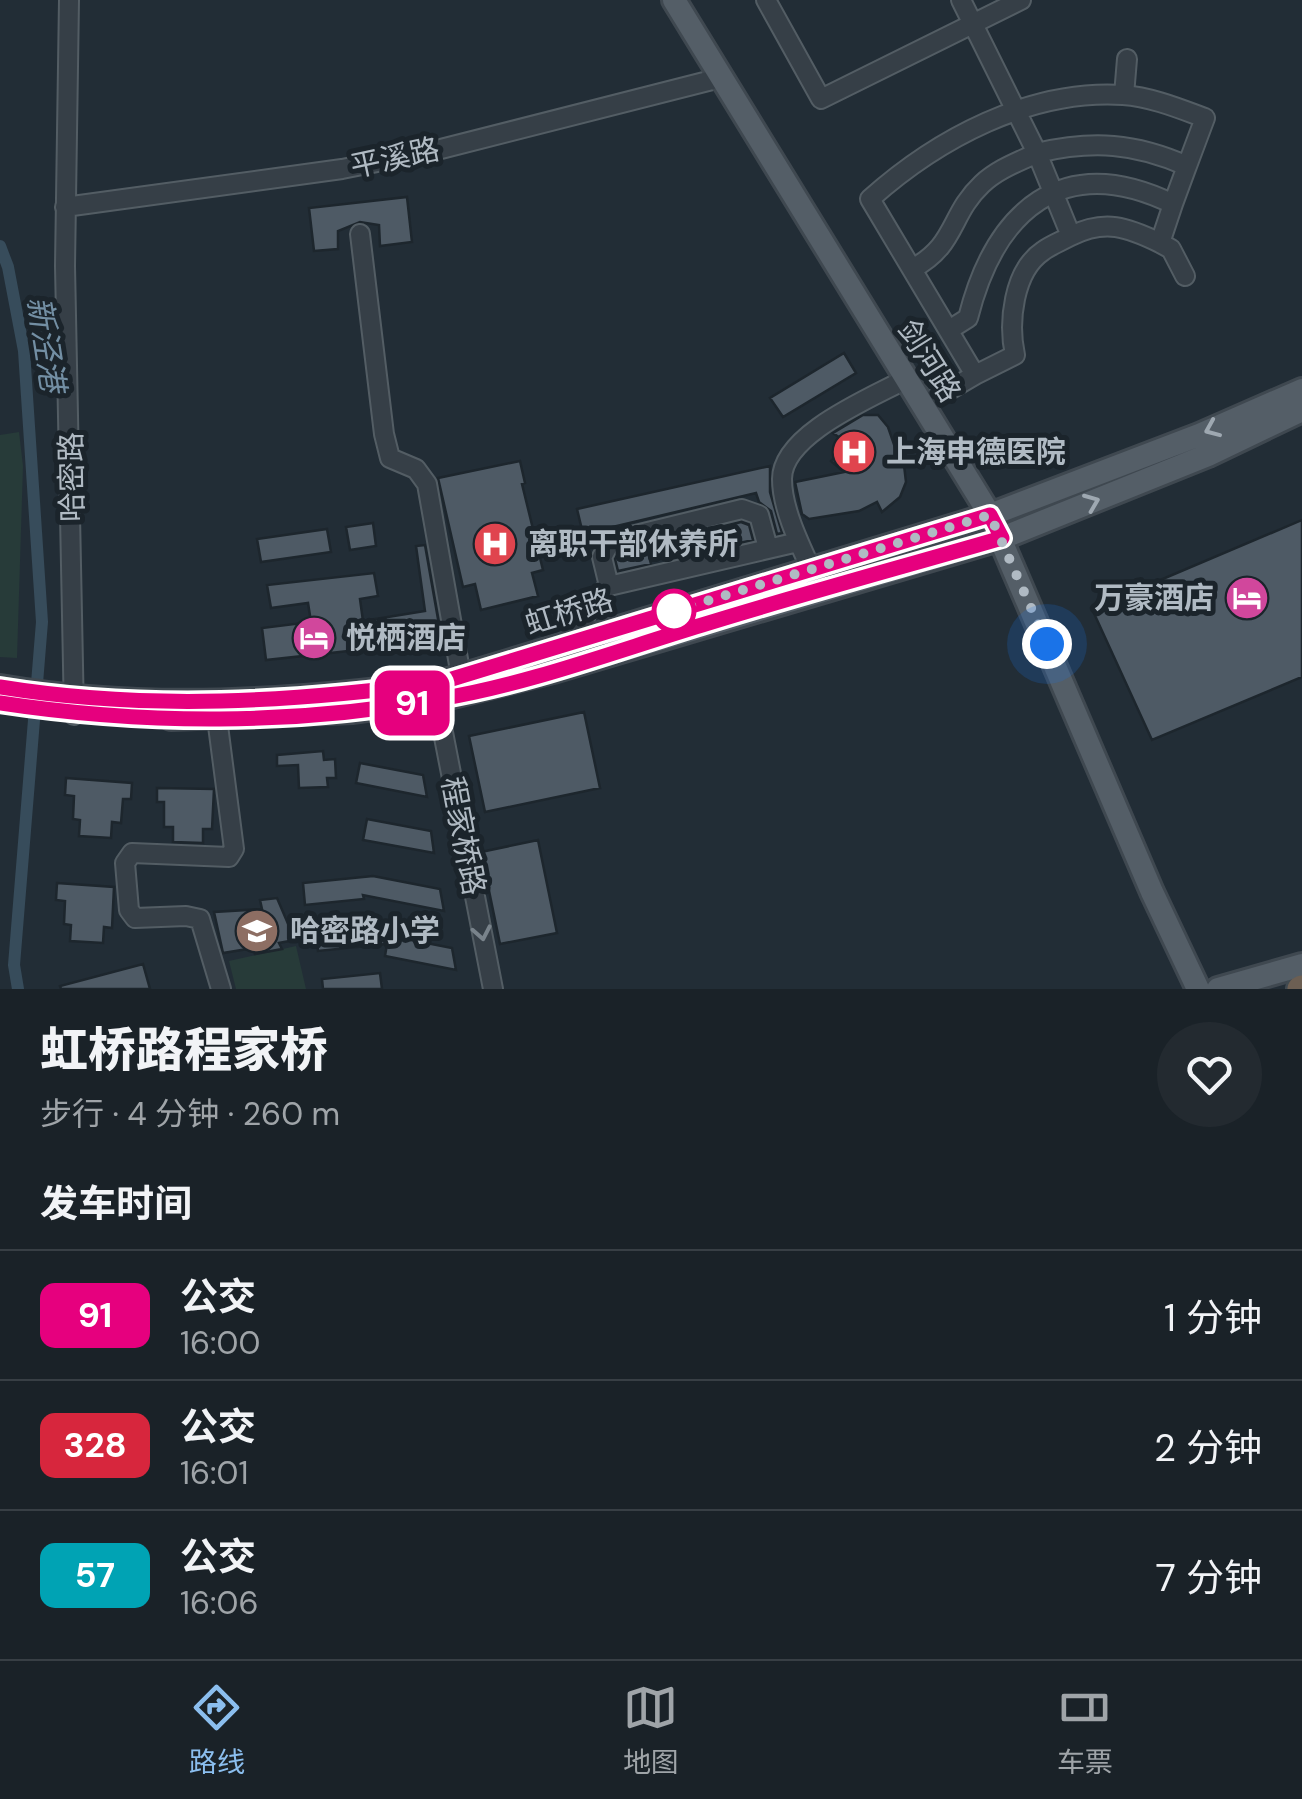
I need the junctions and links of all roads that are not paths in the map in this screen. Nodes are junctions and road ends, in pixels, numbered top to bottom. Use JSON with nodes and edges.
{"nodes":[{"id":1,"x":69,"y":0,"type":"edge"},
{"id":2,"x":674,"y":0,"type":"edge"},
{"id":3,"x":766,"y":0,"type":"edge"},
{"id":4,"x":961,"y":0,"type":"edge"},
{"id":5,"x":1021,"y":0,"type":"edge"},
{"id":6,"x":974,"y":24,"type":"junction"},
{"id":7,"x":1126,"y":59,"type":"dead end"},
{"id":8,"x":720,"y":78,"type":"junction"},
{"id":9,"x":1124,"y":95,"type":"junction"},
{"id":10,"x":1017,"y":109,"type":"junction"},
{"id":11,"x":1038,"y":153,"type":"junction"},
{"id":12,"x":1187,"y":166,"type":"junction"},
{"id":13,"x":1054,"y":193,"type":"junction"},
{"id":14,"x":1173,"y":204,"type":"junction"},
{"id":15,"x":65,"y":207,"type":"junction"},
{"id":16,"x":360,"y":234,"type":"dead end"},
{"id":17,"x":1072,"y":236,"type":"junction"},
{"id":18,"x":1160,"y":243,"type":"junction"},
{"id":19,"x":912,"y":270,"type":"junction"},
{"id":20,"x":1185,"y":276,"type":"dead end"},
{"id":21,"x":949,"y":330,"type":"junction"},
{"id":22,"x":976,"y":375,"type":"junction"},
{"id":23,"x":906,"y":379,"type":"junction"},
{"id":24,"x":1302,"y":390,"type":"edge"},
{"id":25,"x":922,"y":406,"type":"junction"},
{"id":26,"x":1302,"y":410,"type":"edge"},
{"id":27,"x":990,"y":515,"type":"junction"},
{"id":28,"x":1002,"y":538,"type":"junction"},
{"id":29,"x":798,"y":542,"type":"junction"},
{"id":30,"x":768,"y":548,"type":"junction"},
{"id":31,"x":811,"y":569,"type":"junction"},
{"id":32,"x":609,"y":586,"type":"junction"},
{"id":33,"x":584,"y":638,"type":"junction"},
{"id":34,"x":448,"y":686,"type":"junction"},
{"id":35,"x":5,"y":696,"type":"edge"},
{"id":36,"x":62,"y":706,"type":"junction"},
{"id":37,"x":217,"y":718,"type":"junction"},
{"id":38,"x":1302,"y":965,"type":"edge"},
{"id":39,"x":221,"y":989,"type":"edge"},
{"id":40,"x":494,"y":989,"type":"edge"},
{"id":41,"x":1198,"y":989,"type":"edge"},
{"id":42,"x":1218,"y":989,"type":"edge"}],
"edges":[{"from":1,"to":15,"type":"street","name":"哈密路"},
{"from":2,"to":8,"type":"main road","name":"剑河路"},
{"from":3,"to":6,"type":"street"},
{"from":4,"to":6,"type":"street"},
{"from":5,"to":6,"type":"street"},
{"from":6,"to":10,"type":"street"},
{"from":7,"to":9,"type":"street"},
{"from":8,"to":15,"type":"street","name":"平溪路"},
{"from":8,"to":23,"type":"main road","name":"剑河路"},
{"from":9,"to":10,"type":"street"},
{"from":9,"to":12,"type":"street"},
{"from":10,"to":11,"type":"street"},
{"from":10,"to":19,"type":"street"},
{"from":11,"to":12,"type":"street"},
{"from":11,"to":13,"type":"street"},
{"from":11,"to":19,"type":"street"},
{"from":12,"to":14,"type":"street"},
{"from":13,"to":14,"type":"street"},
{"from":13,"to":17,"type":"street"},
{"from":13,"to":21,"type":"street"},
{"from":14,"to":18,"type":"street"},
{"from":15,"to":36,"type":"street","name":"哈密路"},
{"from":16,"to":34,"type":"street","name":"程家桥路"},
{"from":17,"to":18,"type":"street"},
{"from":17,"to":22,"type":"street"},
{"from":18,"to":20,"type":"street"},
{"from":19,"to":21,"type":"street"},
{"from":21,"to":22,"type":"street"},
{"from":22,"to":25,"type":"street"},
{"from":23,"to":25,"type":"main road","name":"剑河路"},
{"from":23,"to":29,"type":"street"},
{"from":24,"to":27,"type":"main road","name":"虹桥路","one_way":true},
{"from":25,"to":27,"type":"main road","name":"剑河路"},
{"from":28,"to":26,"type":"main road","name":"虹桥路","one_way":true},
{"from":27,"to":28,"type":"main road","name":"剑河路"},
{"from":27,"to":31,"type":"main road","name":"虹桥路"},
{"from":28,"to":34,"type":"main road","name":"虹桥路"},
{"from":28,"to":41,"type":"main road","name":"剑河路"},
{"from":29,"to":30,"type":"street"},
{"from":29,"to":31,"type":"street"},
{"from":30,"to":32,"type":"street"},
{"from":30,"to":32,"type":"street"},
{"from":31,"to":33,"type":"main road","name":"虹桥路"},
{"from":32,"to":33,"type":"street"},
{"from":33,"to":34,"type":"main road","name":"虹桥路"},
{"from":34,"to":36,"type":"main road","name":"虹桥路"},
{"from":34,"to":37,"type":"main road","name":"虹桥路"},
{"from":34,"to":40,"type":"street","name":"程家桥路","one_way":true},
{"from":35,"to":36,"type":"main road","name":"虹桥路"},
{"from":36,"to":37,"type":"main road","name":"虹桥路"},
{"from":37,"to":39,"type":"street"},
{"from":38,"to":42,"type":"main road"}]}
